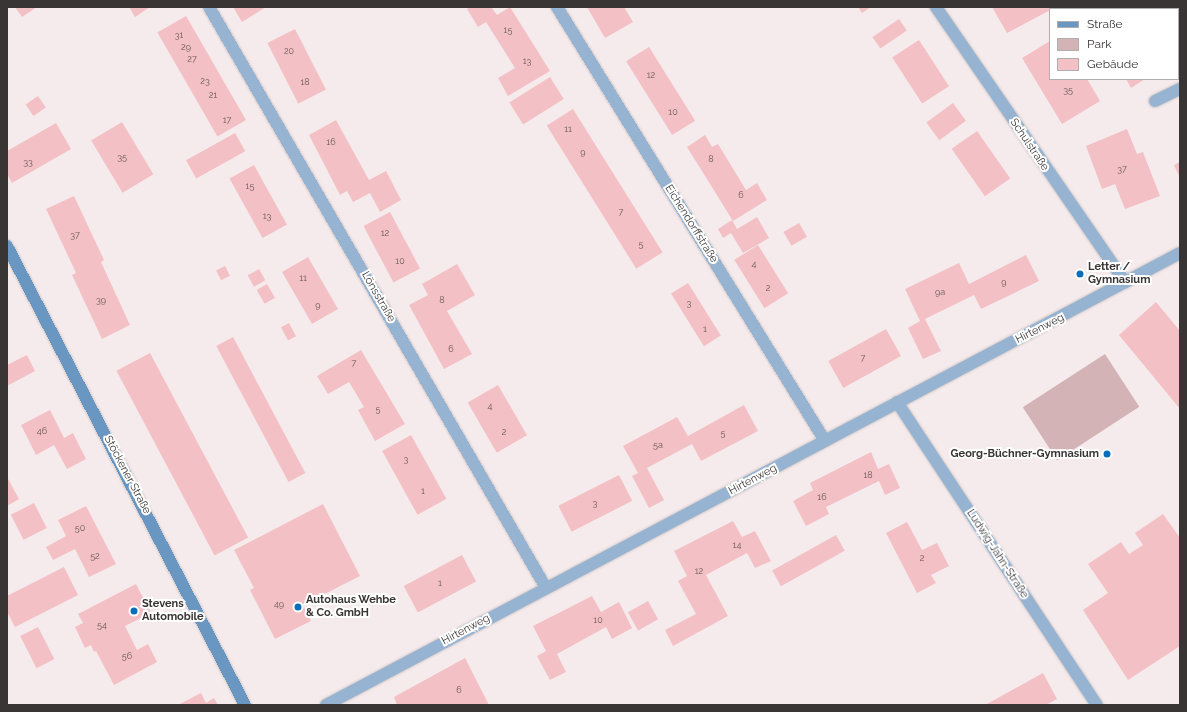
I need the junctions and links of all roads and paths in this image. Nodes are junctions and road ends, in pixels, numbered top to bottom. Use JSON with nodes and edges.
{"nodes":[{"id":1,"x":209,"y":7,"type":"edge"},
{"id":2,"x":557,"y":7,"type":"edge"},
{"id":3,"x":936,"y":7,"type":"edge"},
{"id":4,"x":1180,"y":88,"type":"edge"},
{"id":5,"x":1155,"y":101,"type":"dead end"},
{"id":6,"x":7,"y":246,"type":"edge"},
{"id":7,"x":1180,"y":253,"type":"edge"},
{"id":8,"x":1125,"y":282,"type":"junction"},
{"id":9,"x":897,"y":402,"type":"junction"},
{"id":10,"x":825,"y":441,"type":"junction"},
{"id":11,"x":546,"y":588,"type":"junction"},
{"id":12,"x":245,"y":705,"type":"edge"},
{"id":13,"x":326,"y":705,"type":"edge"},
{"id":14,"x":1097,"y":705,"type":"edge"}],
"edges":[{"from":1,"to":11,"type":"street","name":"Lönsstraße"},
{"from":2,"to":10,"type":"street","name":"Eichendorffstraße"},
{"from":3,"to":8,"type":"street","name":"Schulstraße"},
{"from":4,"to":5,"type":"street"},
{"from":6,"to":12,"type":"main road","name":"Stöckener Straße"},
{"from":7,"to":8,"type":"street","name":"Hirtenweg"},
{"from":8,"to":9,"type":"street","name":"Hirtenweg"},
{"from":9,"to":10,"type":"street","name":"Hirtenweg"},
{"from":9,"to":14,"type":"street","name":"Ludwig-Jahn-Straße"},
{"from":10,"to":11,"type":"street","name":"Hirtenweg"},
{"from":11,"to":13,"type":"street","name":"Hirtenweg"}]}
